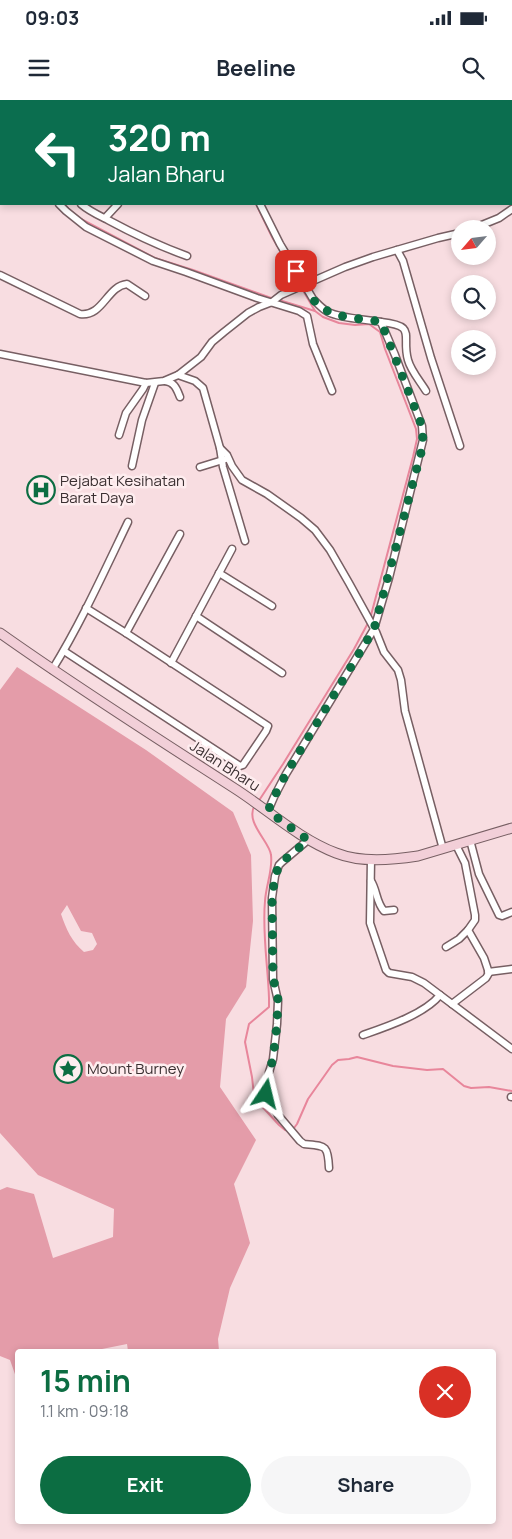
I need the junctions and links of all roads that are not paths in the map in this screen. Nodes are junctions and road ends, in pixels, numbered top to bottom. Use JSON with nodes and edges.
{"nodes":[{"id":1,"x":60,"y":205,"type":"edge"},
{"id":2,"x":82,"y":205,"type":"edge"},
{"id":3,"x":114,"y":205,"type":"edge"},
{"id":4,"x":260,"y":205,"type":"edge"},
{"id":5,"x":512,"y":209,"type":"edge"},
{"id":6,"x":104,"y":218,"type":"junction"},
{"id":7,"x":494,"y":220,"type":"edge"},
{"id":8,"x":451,"y":235,"type":"edge"},
{"id":9,"x":396,"y":250,"type":"junction"},
{"id":10,"x":187,"y":256,"type":"dead end"},
{"id":11,"x":0,"y":274,"type":"edge"},
{"id":12,"x":302,"y":286,"type":"junction"},
{"id":13,"x":145,"y":296,"type":"dead end"},
{"id":14,"x":273,"y":300,"type":"junction"},
{"id":15,"x":381,"y":322,"type":"junction"},
{"id":16,"x":0,"y":354,"type":"edge"},
{"id":17,"x":178,"y":375,"type":"junction"},
{"id":18,"x":164,"y":381,"type":"junction"},
{"id":19,"x":146,"y":383,"type":"junction"},
{"id":20,"x":155,"y":383,"type":"junction"},
{"id":21,"x":332,"y":391,"type":"dead end"},
{"id":22,"x":426,"y":391,"type":"dead end"},
{"id":23,"x":180,"y":398,"type":"dead end"},
{"id":24,"x":119,"y":435,"type":"dead end"},
{"id":25,"x":460,"y":446,"type":"dead end"},
{"id":26,"x":225,"y":459,"type":"junction"},
{"id":27,"x":132,"y":466,"type":"dead end"},
{"id":28,"x":200,"y":466,"type":"dead end"},
{"id":29,"x":128,"y":522,"type":"dead end"},
{"id":30,"x":180,"y":534,"type":"dead end"},
{"id":31,"x":245,"y":541,"type":"dead end"},
{"id":32,"x":232,"y":549,"type":"dead end"},
{"id":33,"x":219,"y":572,"type":"junction"},
{"id":34,"x":272,"y":606,"type":"dead end"},
{"id":35,"x":86,"y":608,"type":"junction"},
{"id":36,"x":196,"y":616,"type":"junction"},
{"id":37,"x":371,"y":623,"type":"junction"},
{"id":38,"x":126,"y":633,"type":"junction"},
{"id":39,"x":1,"y":636,"type":"edge"},
{"id":40,"x":64,"y":651,"type":"junction"},
{"id":41,"x":171,"y":662,"type":"junction"},
{"id":42,"x":52,"y":670,"type":"junction"},
{"id":43,"x":282,"y":673,"type":"dead end"},
{"id":44,"x":264,"y":809,"type":"junction"},
{"id":45,"x":512,"y":828,"type":"edge"},
{"id":46,"x":308,"y":840,"type":"junction"},
{"id":47,"x":470,"y":840,"type":"junction"},
{"id":48,"x":456,"y":845,"type":"junction"},
{"id":49,"x":442,"y":850,"type":"junction"},
{"id":50,"x":371,"y":860,"type":"junction"},
{"id":51,"x":370,"y":880,"type":"junction"},
{"id":52,"x":394,"y":910,"type":"dead end"},
{"id":53,"x":512,"y":912,"type":"edge"},
{"id":54,"x":468,"y":930,"type":"junction"},
{"id":55,"x":446,"y":948,"type":"dead end"},
{"id":56,"x":512,"y":969,"type":"edge"},
{"id":57,"x":488,"y":972,"type":"junction"},
{"id":58,"x":440,"y":995,"type":"junction"},
{"id":59,"x":452,"y":1004,"type":"junction"},
{"id":60,"x":363,"y":1035,"type":"dead end"},
{"id":61,"x":512,"y":1040,"type":"edge"},
{"id":62,"x":504,"y":1043,"type":"junction"},
{"id":63,"x":512,"y":1049,"type":"edge"},
{"id":64,"x":328,"y":1168,"type":"dead end"}],
"edges":[{"from":1,"to":14,"type":"street"},
{"from":2,"to":6,"type":"street"},
{"from":3,"to":6,"type":"street"},
{"from":4,"to":12,"type":"street"},
{"from":5,"to":7,"type":"street"},
{"from":6,"to":10,"type":"street"},
{"from":8,"to":9,"type":"street"},
{"from":9,"to":12,"type":"street"},
{"from":9,"to":25,"type":"street"},
{"from":11,"to":13,"type":"street"},
{"from":12,"to":14,"type":"street"},
{"from":12,"to":15,"type":"street"},
{"from":14,"to":17,"type":"street"},
{"from":14,"to":21,"type":"street"},
{"from":15,"to":22,"type":"street"},
{"from":15,"to":37,"type":"street"},
{"from":16,"to":19,"type":"street"},
{"from":17,"to":18,"type":"street"},
{"from":17,"to":26,"type":"street"},
{"from":18,"to":20,"type":"street"},
{"from":18,"to":23,"type":"street"},
{"from":19,"to":20,"type":"street"},
{"from":19,"to":24,"type":"street"},
{"from":20,"to":27,"type":"street"},
{"from":26,"to":28,"type":"street"},
{"from":26,"to":31,"type":"street"},
{"from":26,"to":37,"type":"street"},
{"from":29,"to":35,"type":"street"},
{"from":30,"to":38,"type":"street"},
{"from":32,"to":33,"type":"street"},
{"from":33,"to":34,"type":"street"},
{"from":33,"to":36,"type":"street"},
{"from":35,"to":38,"type":"street"},
{"from":35,"to":40,"type":"street"},
{"from":36,"to":41,"type":"street"},
{"from":36,"to":43,"type":"street"},
{"from":37,"to":44,"type":"street"},
{"from":37,"to":49,"type":"street"},
{"from":38,"to":41,"type":"street"},
{"from":39,"to":42,"type":"main road","name":"Jalan Bharu"},
{"from":40,"to":41,"type":"street"},
{"from":40,"to":42,"type":"street"},
{"from":42,"to":44,"type":"main road","name":"Jalan Bharu"},
{"from":44,"to":46,"type":"main road","name":"Jalan Bharu"},
{"from":45,"to":47,"type":"main road","name":"Jalan Bharu"},
{"from":46,"to":50,"type":"main road","name":"Jalan Bharu"},
{"from":46,"to":64,"type":"street"},
{"from":47,"to":48,"type":"main road","name":"Jalan Bharu"},
{"from":47,"to":53,"type":"street"},
{"from":48,"to":49,"type":"main road","name":"Jalan Bharu"},
{"from":48,"to":54,"type":"street"},
{"from":49,"to":50,"type":"main road","name":"Jalan Bharu"},
{"from":50,"to":51,"type":"street"},
{"from":51,"to":52,"type":"street"},
{"from":51,"to":58,"type":"street"},
{"from":54,"to":55,"type":"street"},
{"from":54,"to":57,"type":"street"},
{"from":56,"to":57,"type":"street"},
{"from":57,"to":59,"type":"street"},
{"from":58,"to":59,"type":"street"},
{"from":58,"to":60,"type":"street"},
{"from":59,"to":62,"type":"street"},
{"from":61,"to":62,"type":"street"},
{"from":62,"to":63,"type":"street"}]}
